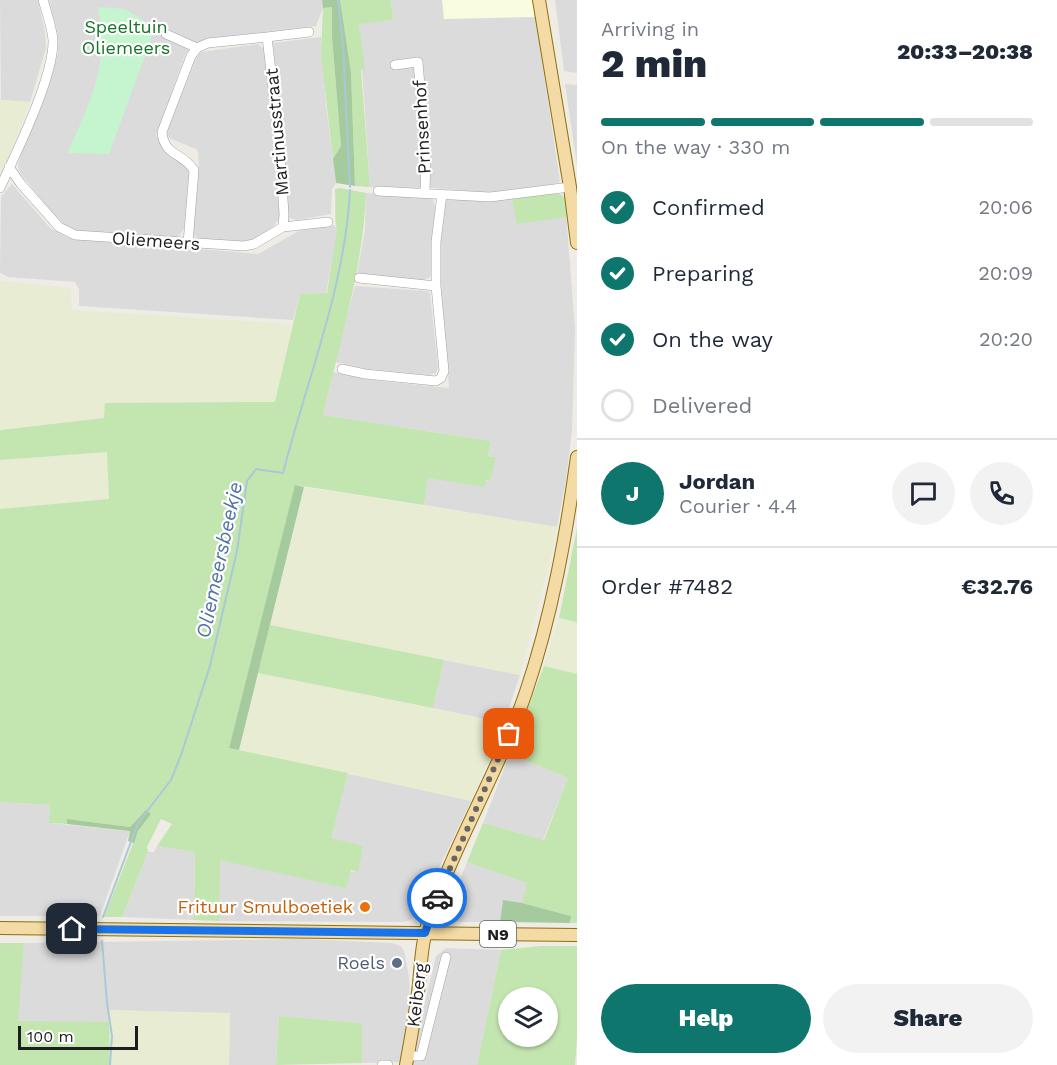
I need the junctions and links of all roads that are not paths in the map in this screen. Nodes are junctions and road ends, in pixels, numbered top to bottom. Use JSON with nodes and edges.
{"nodes":[{"id":1,"x":43,"y":0,"type":"edge"},
{"id":2,"x":540,"y":0,"type":"edge"},
{"id":3,"x":309,"y":32,"type":"dead end"},
{"id":4,"x":166,"y":34,"type":"dead end"},
{"id":5,"x":267,"y":37,"type":"junction"},
{"id":6,"x":197,"y":48,"type":"junction"},
{"id":7,"x":395,"y":65,"type":"dead end"},
{"id":8,"x":9,"y":167,"type":"junction"},
{"id":9,"x":570,"y":187,"type":"junction"},
{"id":10,"x":0,"y":188,"type":"edge"},
{"id":11,"x":378,"y":191,"type":"dead end"},
{"id":12,"x":425,"y":192,"type":"junction"},
{"id":13,"x":441,"y":194,"type":"junction"},
{"id":14,"x":327,"y":222,"type":"dead end"},
{"id":15,"x":283,"y":227,"type":"junction"},
{"id":16,"x":188,"y":243,"type":"junction"},
{"id":17,"x":577,"y":243,"type":"edge"},
{"id":18,"x":359,"y":278,"type":"dead end"},
{"id":19,"x":436,"y":286,"type":"junction"},
{"id":20,"x":342,"y":369,"type":"dead end"},
{"id":21,"x":577,"y":457,"type":"edge"},
{"id":22,"x":0,"y":928,"type":"edge"},
{"id":23,"x":425,"y":933,"type":"junction"},
{"id":24,"x":577,"y":935,"type":"edge"},
{"id":25,"x":446,"y":957,"type":"dead end"},
{"id":26,"x":407,"y":1061,"type":"edge"},
{"id":27,"x":382,"y":1065,"type":"edge"},
{"id":28,"x":388,"y":1065,"type":"edge"}],
"edges":[{"from":1,"to":8,"type":"street"},
{"from":2,"to":9,"type":"main road"},
{"from":3,"to":5,"type":"street"},
{"from":4,"to":6,"type":"street"},
{"from":5,"to":6,"type":"street"},
{"from":5,"to":15,"type":"street","name":"Martinusstraat"},
{"from":6,"to":16,"type":"street"},
{"from":7,"to":12,"type":"street","name":"Prinsenhof"},
{"from":8,"to":10,"type":"street"},
{"from":8,"to":16,"type":"street","name":"Oliemeers"},
{"from":9,"to":13,"type":"street","name":"Prinsenhof"},
{"from":9,"to":17,"type":"main road"},
{"from":11,"to":12,"type":"street","name":"Prinsenhof"},
{"from":12,"to":13,"type":"street","name":"Prinsenhof"},
{"from":13,"to":19,"type":"street","name":"Prinsenhof"},
{"from":14,"to":15,"type":"street","name":"Oliemeers"},
{"from":15,"to":16,"type":"street","name":"Oliemeers"},
{"from":18,"to":19,"type":"street"},
{"from":19,"to":20,"type":"street","name":"Prinsenhof"},
{"from":21,"to":23,"type":"main road","name":"Keiberg"},
{"from":22,"to":23,"type":"main road","number":"N9"},
{"from":23,"to":24,"type":"main road","number":"N9"},
{"from":23,"to":26,"type":"main road","name":"Keiberg"},
{"from":25,"to":26,"type":"street","name":"Keiberg"},
{"from":27,"to":28,"type":"street"}]}
